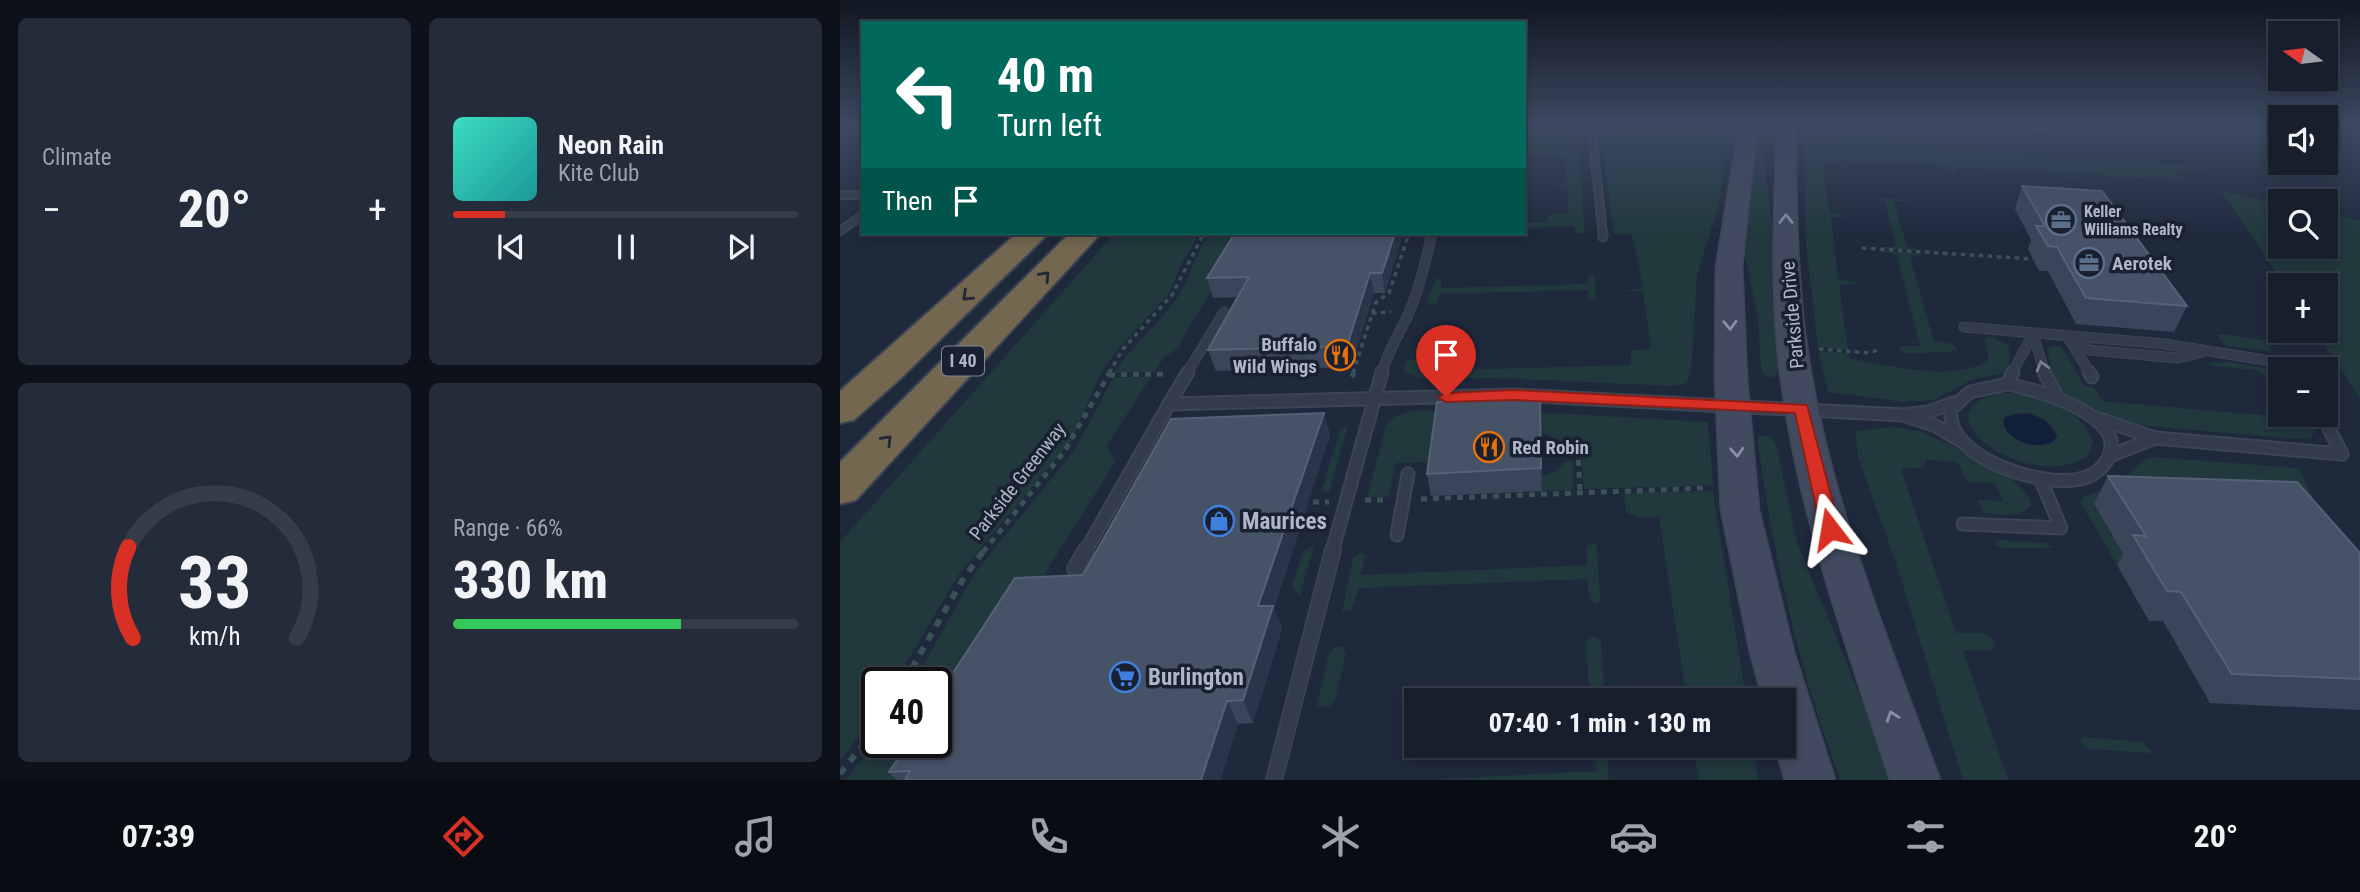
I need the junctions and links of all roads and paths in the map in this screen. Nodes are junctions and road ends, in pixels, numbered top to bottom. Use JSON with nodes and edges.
{"nodes":[{"id":1,"x":1595,"y":162,"type":"edge"},
{"id":2,"x":1743,"y":162,"type":"edge"},
{"id":3,"x":1786,"y":162,"type":"edge"},
{"id":4,"x":840,"y":195,"type":"edge"},
{"id":5,"x":861,"y":195,"type":"edge"},
{"id":6,"x":861,"y":216,"type":"edge"},
{"id":7,"x":840,"y":231,"type":"edge"},
{"id":8,"x":1032,"y":235,"type":"edge"},
{"id":9,"x":1084,"y":235,"type":"edge"},
{"id":10,"x":1203,"y":235,"type":"edge"},
{"id":11,"x":1408,"y":235,"type":"edge"},
{"id":12,"x":1432,"y":235,"type":"edge"},
{"id":13,"x":1603,"y":237,"type":"dead end"},
{"id":14,"x":1862,"y":248,"type":"dead end"},
{"id":15,"x":2033,"y":259,"type":"dead end"},
{"id":16,"x":1224,"y":312,"type":"dead end"},
{"id":17,"x":1964,"y":327,"type":"dead end"},
{"id":18,"x":2033,"y":334,"type":"junction"},
{"id":19,"x":2068,"y":337,"type":"junction"},
{"id":20,"x":1822,"y":349,"type":"dead end"},
{"id":21,"x":1880,"y":349,"type":"dead end"},
{"id":22,"x":2208,"y":352,"type":"junction"},
{"id":23,"x":2268,"y":361,"type":"edge"},
{"id":24,"x":1187,"y":374,"type":"junction"},
{"id":25,"x":1108,"y":376,"type":"junction"},
{"id":26,"x":1352,"y":377,"type":"dead end"},
{"id":27,"x":2092,"y":377,"type":"dead end"},
{"id":28,"x":2007,"y":384,"type":"junction"},
{"id":29,"x":2056,"y":396,"type":"junction"},
{"id":30,"x":1375,"y":400,"type":"junction"},
{"id":31,"x":1953,"y":403,"type":"junction"},
{"id":32,"x":1169,"y":404,"type":"junction"},
{"id":33,"x":1735,"y":405,"type":"junction"},
{"id":34,"x":1802,"y":408,"type":"junction"},
{"id":35,"x":840,"y":411,"type":"edge"},
{"id":36,"x":1903,"y":415,"type":"junction"},
{"id":37,"x":2089,"y":415,"type":"junction"},
{"id":38,"x":2328,"y":427,"type":"edge"},
{"id":39,"x":2155,"y":438,"type":"junction"},
{"id":40,"x":1963,"y":442,"type":"junction"},
{"id":41,"x":1563,"y":452,"type":"dead end"},
{"id":42,"x":2110,"y":456,"type":"junction"},
{"id":43,"x":1408,"y":474,"type":"dead end"},
{"id":44,"x":2040,"y":478,"type":"junction"},
{"id":45,"x":1709,"y":488,"type":"dead end"},
{"id":46,"x":840,"y":489,"type":"edge"},
{"id":47,"x":1580,"y":492,"type":"junction"},
{"id":48,"x":1404,"y":499,"type":"junction"},
{"id":49,"x":1345,"y":500,"type":"junction"},
{"id":50,"x":1313,"y":502,"type":"dead end"},
{"id":51,"x":1963,"y":524,"type":"dead end"},
{"id":52,"x":1397,"y":535,"type":"dead end"},
{"id":53,"x":1075,"y":569,"type":"dead end"},
{"id":54,"x":913,"y":667,"type":"edge"},
{"id":55,"x":861,"y":748,"type":"edge"},
{"id":56,"x":840,"y":775,"type":"edge"},
{"id":57,"x":1274,"y":780,"type":"edge"},
{"id":58,"x":1810,"y":780,"type":"edge"},
{"id":59,"x":1915,"y":780,"type":"edge"}],
"edges":[{"from":1,"to":13,"type":"lane"},
{"from":2,"to":33,"type":"street","one_way":true},
{"from":34,"to":3,"type":"street","name":"Parkside Drive","one_way":true},
{"from":4,"to":5,"type":"lane"},
{"from":6,"to":7,"type":"lane"},
{"from":8,"to":35,"type":"highway","number":"I 40","one_way":true},
{"from":46,"to":9,"type":"highway","number":"I 40","one_way":true},
{"from":10,"to":25,"type":"path","name":"Parkside Greenway"},
{"from":11,"to":26,"type":"path"},
{"from":12,"to":30,"type":"lane"},
{"from":14,"to":15,"type":"path"},
{"from":16,"to":24,"type":"lane"},
{"from":17,"to":18,"type":"lane"},
{"from":18,"to":19,"type":"lane"},
{"from":18,"to":28,"type":"lane"},
{"from":29,"to":18,"type":"lane","one_way":true},
{"from":19,"to":22,"type":"lane"},
{"from":19,"to":22,"type":"lane"},
{"from":19,"to":27,"type":"lane"},
{"from":20,"to":21,"type":"path"},
{"from":22,"to":23,"type":"lane"},
{"from":24,"to":25,"type":"path"},
{"from":24,"to":32,"type":"lane"},
{"from":25,"to":54,"type":"path","name":"Parkside Greenway"},
{"from":28,"to":29,"type":"lane"},
{"from":28,"to":31,"type":"lane"},
{"from":29,"to":37,"type":"lane"},
{"from":30,"to":32,"type":"lane"},
{"from":30,"to":33,"type":"lane"},
{"from":30,"to":49,"type":"lane"},
{"from":31,"to":36,"type":"lane"},
{"from":31,"to":40,"type":"lane"},
{"from":32,"to":53,"type":"lane"},
{"from":33,"to":34,"type":"lane"},
{"from":33,"to":58,"type":"street","one_way":true},
{"from":34,"to":36,"type":"lane"},
{"from":59,"to":34,"type":"street","name":"Parkside Drive","one_way":true},
{"from":36,"to":40,"type":"lane"},
{"from":37,"to":39,"type":"lane"},
{"from":37,"to":42,"type":"lane"},
{"from":38,"to":39,"type":"lane"},
{"from":39,"to":42,"type":"lane"},
{"from":40,"to":44,"type":"lane"},
{"from":41,"to":47,"type":"path"},
{"from":42,"to":44,"type":"lane"},
{"from":43,"to":48,"type":"lane"},
{"from":44,"to":51,"type":"lane"},
{"from":45,"to":47,"type":"path"},
{"from":47,"to":48,"type":"path"},
{"from":48,"to":49,"type":"path"},
{"from":48,"to":52,"type":"lane"},
{"from":49,"to":50,"type":"path"},
{"from":49,"to":57,"type":"lane"},
{"from":55,"to":56,"type":"path"}]}
